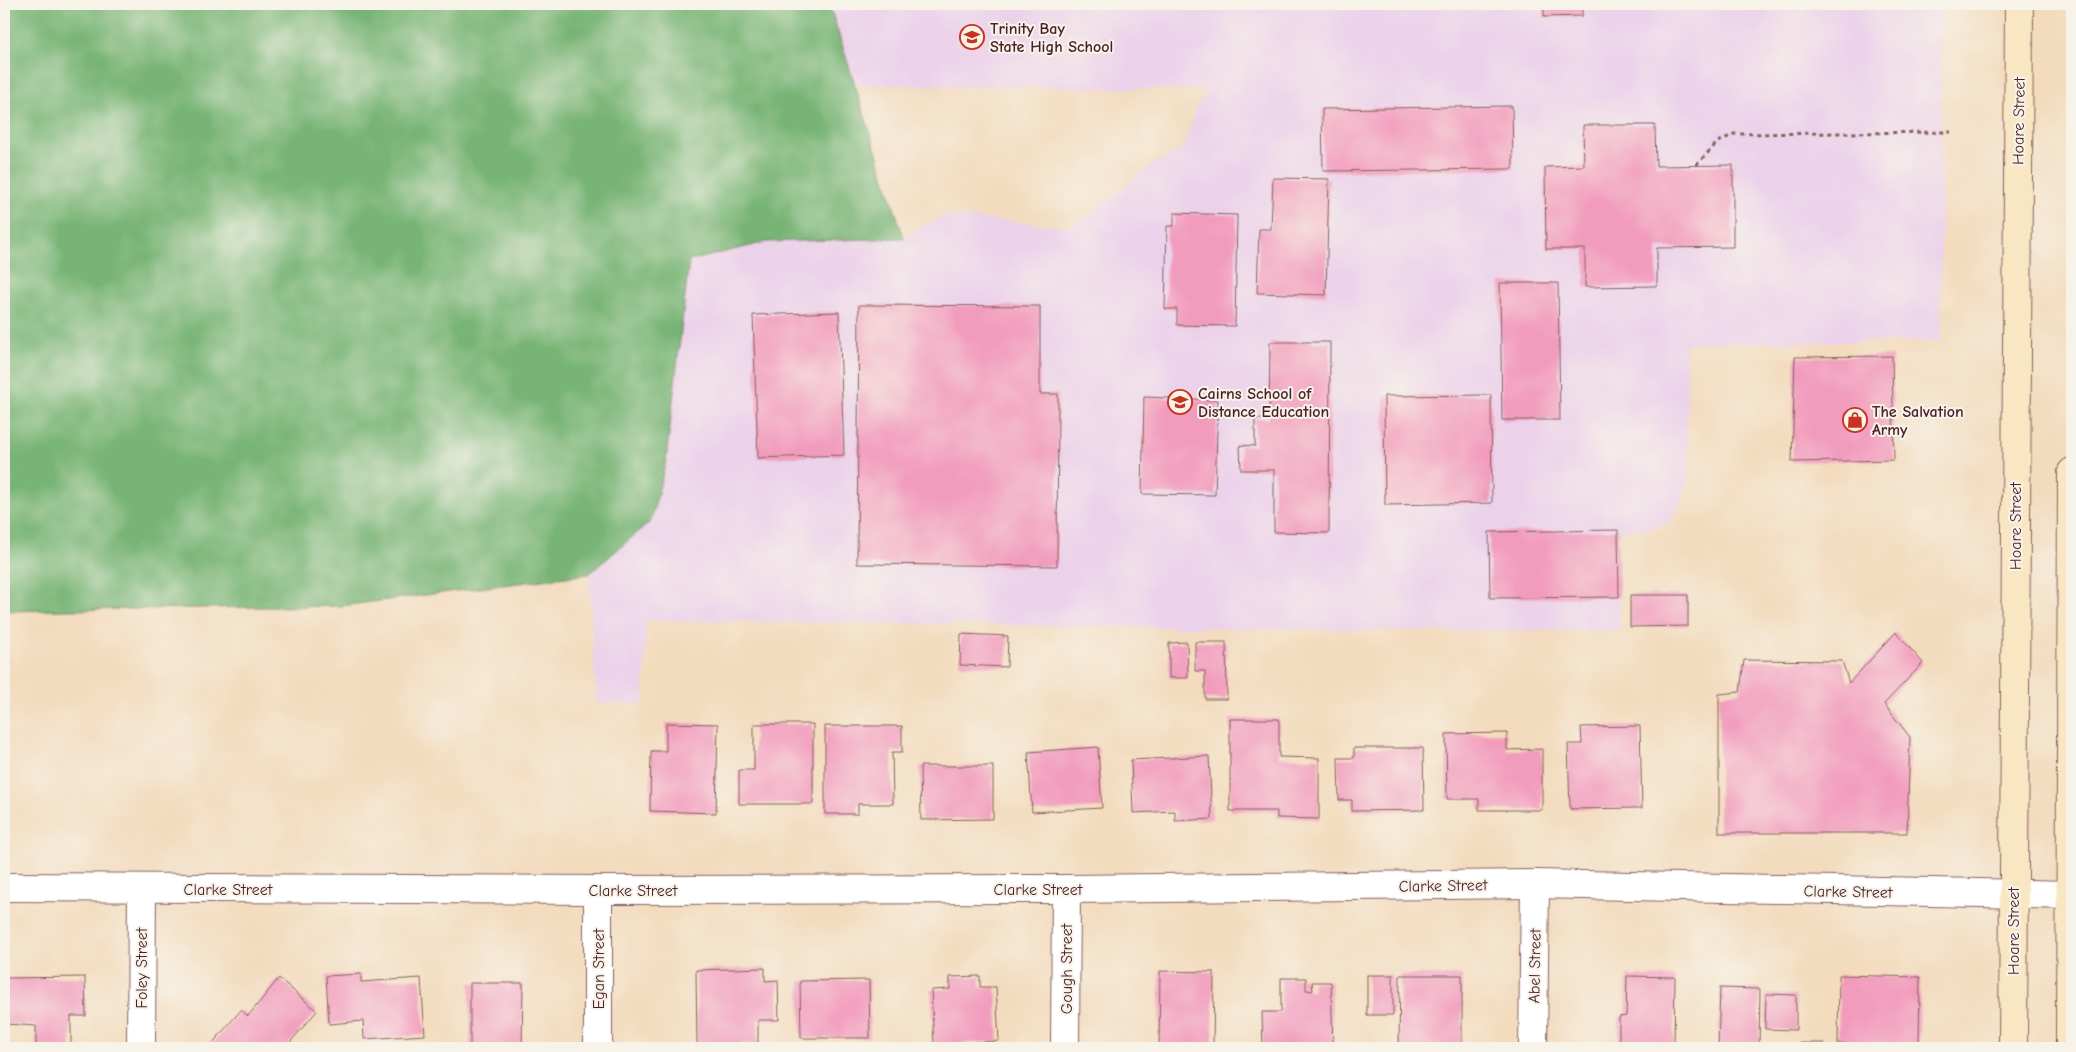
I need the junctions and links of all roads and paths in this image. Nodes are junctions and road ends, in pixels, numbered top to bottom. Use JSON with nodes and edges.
{"nodes":[{"id":1,"x":2019,"y":4,"type":"edge"},
{"id":2,"x":1951,"y":132,"type":"dead end"},
{"id":3,"x":1696,"y":165,"type":"dead end"},
{"id":4,"x":2072,"y":472,"type":"edge"},
{"id":5,"x":1535,"y":884,"type":"junction"},
{"id":6,"x":4,"y":887,"type":"edge"},
{"id":7,"x":142,"y":889,"type":"junction"},
{"id":8,"x":1066,"y":889,"type":"junction"},
{"id":9,"x":598,"y":890,"type":"junction"},
{"id":10,"x":2013,"y":894,"type":"junction"},
{"id":11,"x":2071,"y":895,"type":"edge"},
{"id":12,"x":141,"y":1048,"type":"edge"},
{"id":13,"x":598,"y":1048,"type":"edge"},
{"id":14,"x":1065,"y":1048,"type":"edge"},
{"id":15,"x":1533,"y":1048,"type":"edge"},
{"id":16,"x":2012,"y":1048,"type":"edge"},
{"id":17,"x":2070,"y":1048,"type":"edge"}],
"edges":[{"from":1,"to":10,"type":"main road","name":"Hoare Street"},
{"from":2,"to":3,"type":"path"},
{"from":4,"to":11,"type":"main road"},
{"from":5,"to":8,"type":"street","name":"Clarke Street"},
{"from":5,"to":10,"type":"street","name":"Clarke Street"},
{"from":5,"to":15,"type":"street","name":"Abel Street"},
{"from":6,"to":7,"type":"street","name":"Clarke Street"},
{"from":7,"to":9,"type":"street","name":"Clarke Street"},
{"from":7,"to":12,"type":"street","name":"Foley Street"},
{"from":8,"to":9,"type":"street","name":"Clarke Street"},
{"from":8,"to":14,"type":"street","name":"Gough Street"},
{"from":9,"to":13,"type":"street","name":"Egan Street"},
{"from":10,"to":11,"type":"street","name":"Clarke Street"},
{"from":10,"to":16,"type":"main road","name":"Hoare Street"},
{"from":11,"to":17,"type":"main road"}]}
